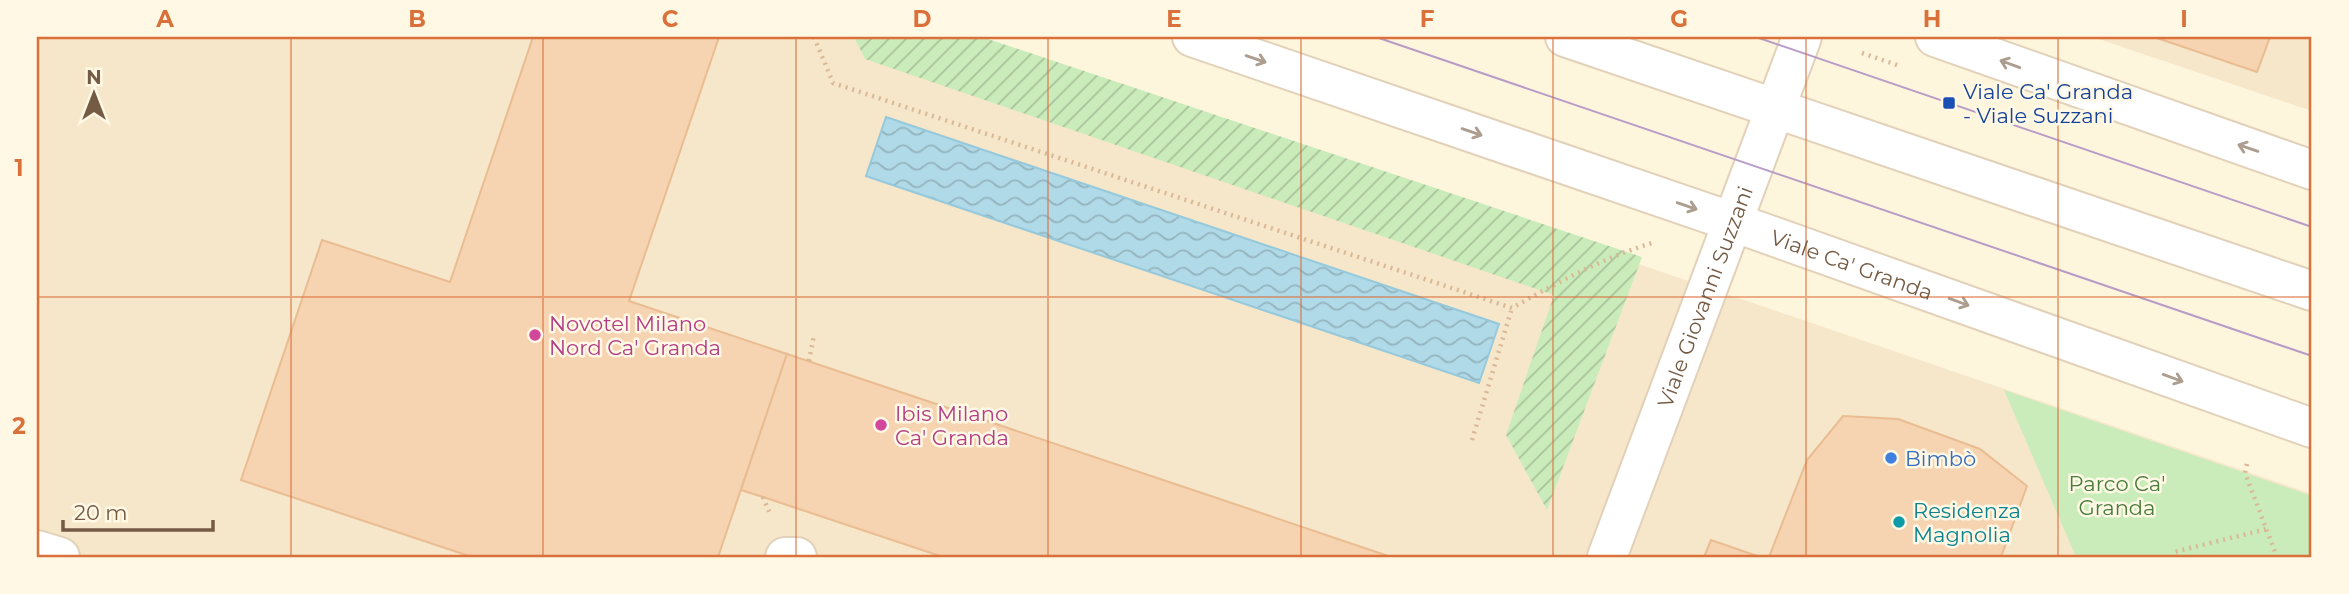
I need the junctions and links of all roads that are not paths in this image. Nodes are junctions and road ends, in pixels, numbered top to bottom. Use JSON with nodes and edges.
{"nodes":[{"id":1,"x":1192,"y":37,"type":"edge"},
{"id":2,"x":1565,"y":37,"type":"edge"},
{"id":3,"x":1802,"y":37,"type":"edge"},
{"id":4,"x":1935,"y":37,"type":"edge"},
{"id":5,"x":1776,"y":108,"type":"junction"},
{"id":6,"x":2312,"y":170,"type":"edge"},
{"id":7,"x":1733,"y":222,"type":"junction"},
{"id":8,"x":2312,"y":291,"type":"edge"},
{"id":9,"x":2312,"y":428,"type":"edge"},
{"id":10,"x":37,"y":550,"type":"edge"},
{"id":11,"x":60,"y":557,"type":"edge"},
{"id":12,"x":785,"y":557,"type":"edge"},
{"id":13,"x":797,"y":557,"type":"edge"},
{"id":14,"x":1607,"y":557,"type":"edge"}],
"edges":[{"from":1,"to":7,"type":"street","name":"Viale Ca' Granda","one_way":true},
{"from":2,"to":5,"type":"street"},
{"from":3,"to":5,"type":"street","name":"Viale Giovanni Suzzani"},
{"from":6,"to":4,"type":"street","one_way":true},
{"from":5,"to":7,"type":"street","name":"Viale Giovanni Suzzani"},
{"from":5,"to":8,"type":"street"},
{"from":7,"to":9,"type":"street","name":"Viale Ca' Granda","one_way":true},
{"from":7,"to":14,"type":"street","name":"Viale Giovanni Suzzani"},
{"from":10,"to":11,"type":"street"},
{"from":12,"to":13,"type":"street"}]}
